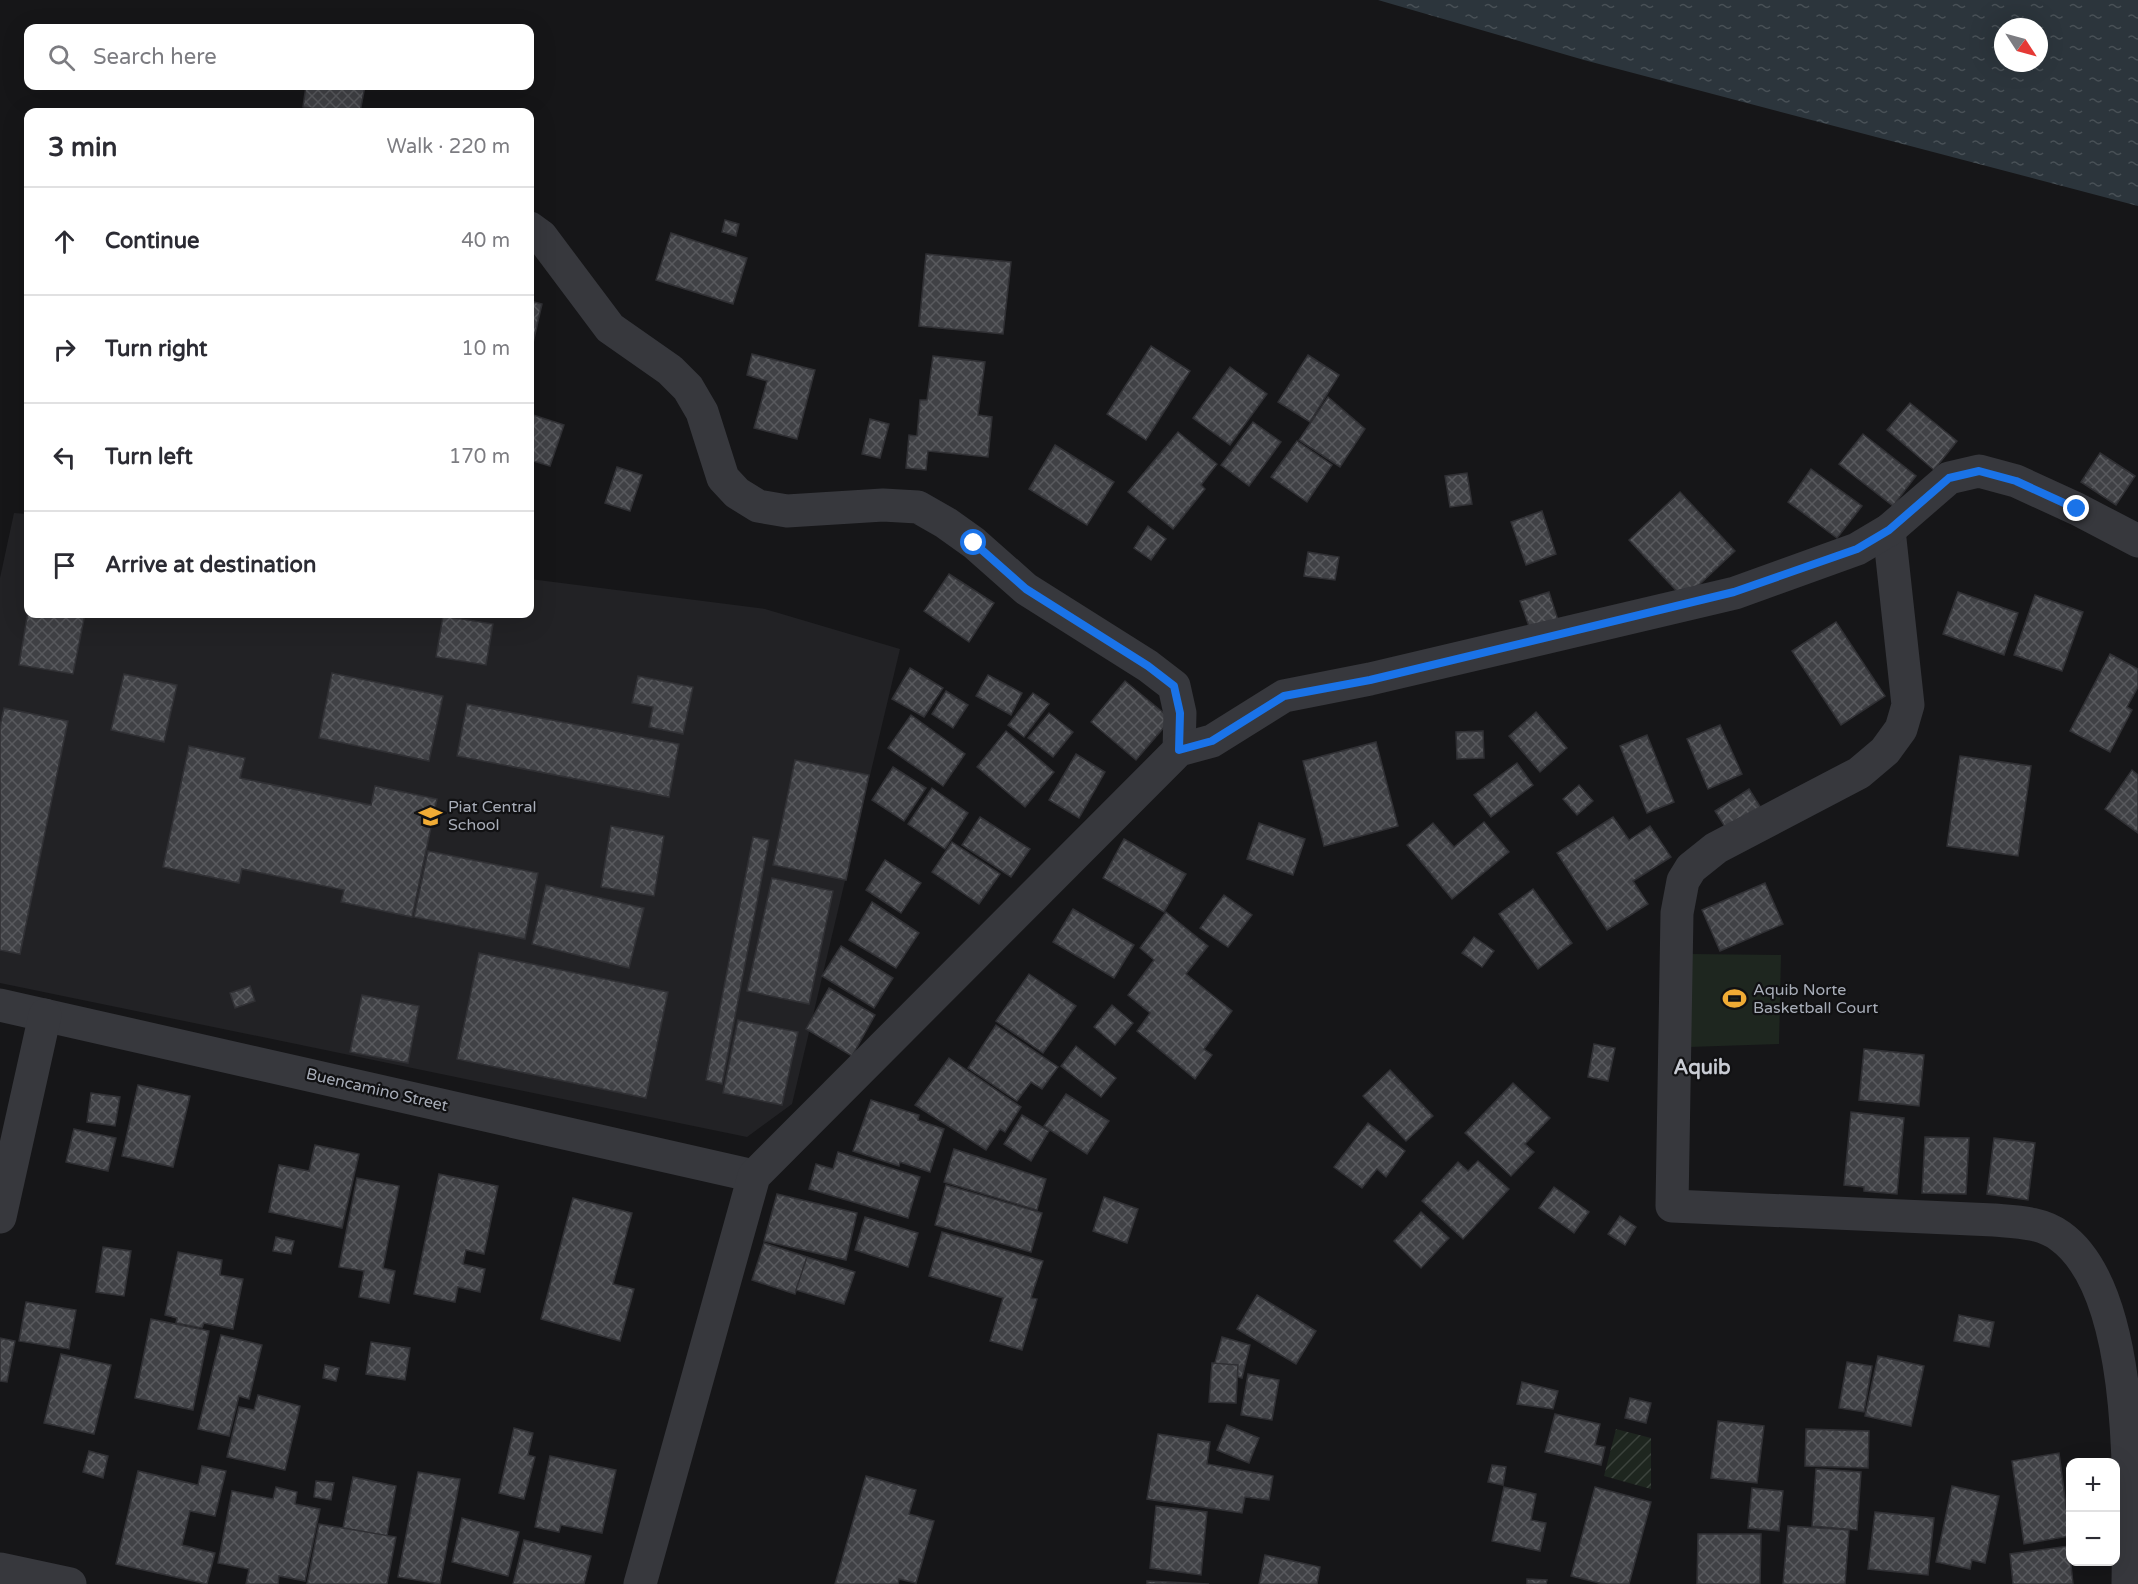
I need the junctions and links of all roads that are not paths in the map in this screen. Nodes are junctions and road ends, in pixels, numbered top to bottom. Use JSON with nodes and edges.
{"nodes":[{"id":1,"x":534,"y":231,"type":"edge"},
{"id":2,"x":1889,"y":530,"type":"junction"},
{"id":3,"x":2138,"y":541,"type":"edge"},
{"id":4,"x":1179,"y":750,"type":"junction"},
{"id":5,"x":0,"y":1005,"type":"edge"},
{"id":6,"x":45,"y":1015,"type":"junction"},
{"id":7,"x":754,"y":1176,"type":"junction"},
{"id":8,"x":0,"y":1217,"type":"edge"},
{"id":9,"x":0,"y":1569,"type":"edge"},
{"id":10,"x":70,"y":1584,"type":"edge"},
{"id":11,"x":640,"y":1584,"type":"edge"},
{"id":12,"x":2128,"y":1584,"type":"edge"}],
"edges":[{"from":1,"to":4,"type":"street"},
{"from":2,"to":3,"type":"street"},
{"from":2,"to":4,"type":"street"},
{"from":2,"to":12,"type":"street"},
{"from":4,"to":7,"type":"street"},
{"from":5,"to":6,"type":"street","name":"Buencamino Street"},
{"from":6,"to":7,"type":"street","name":"Buencamino Street"},
{"from":6,"to":8,"type":"street"},
{"from":7,"to":11,"type":"street"},
{"from":9,"to":10,"type":"street"}]}
